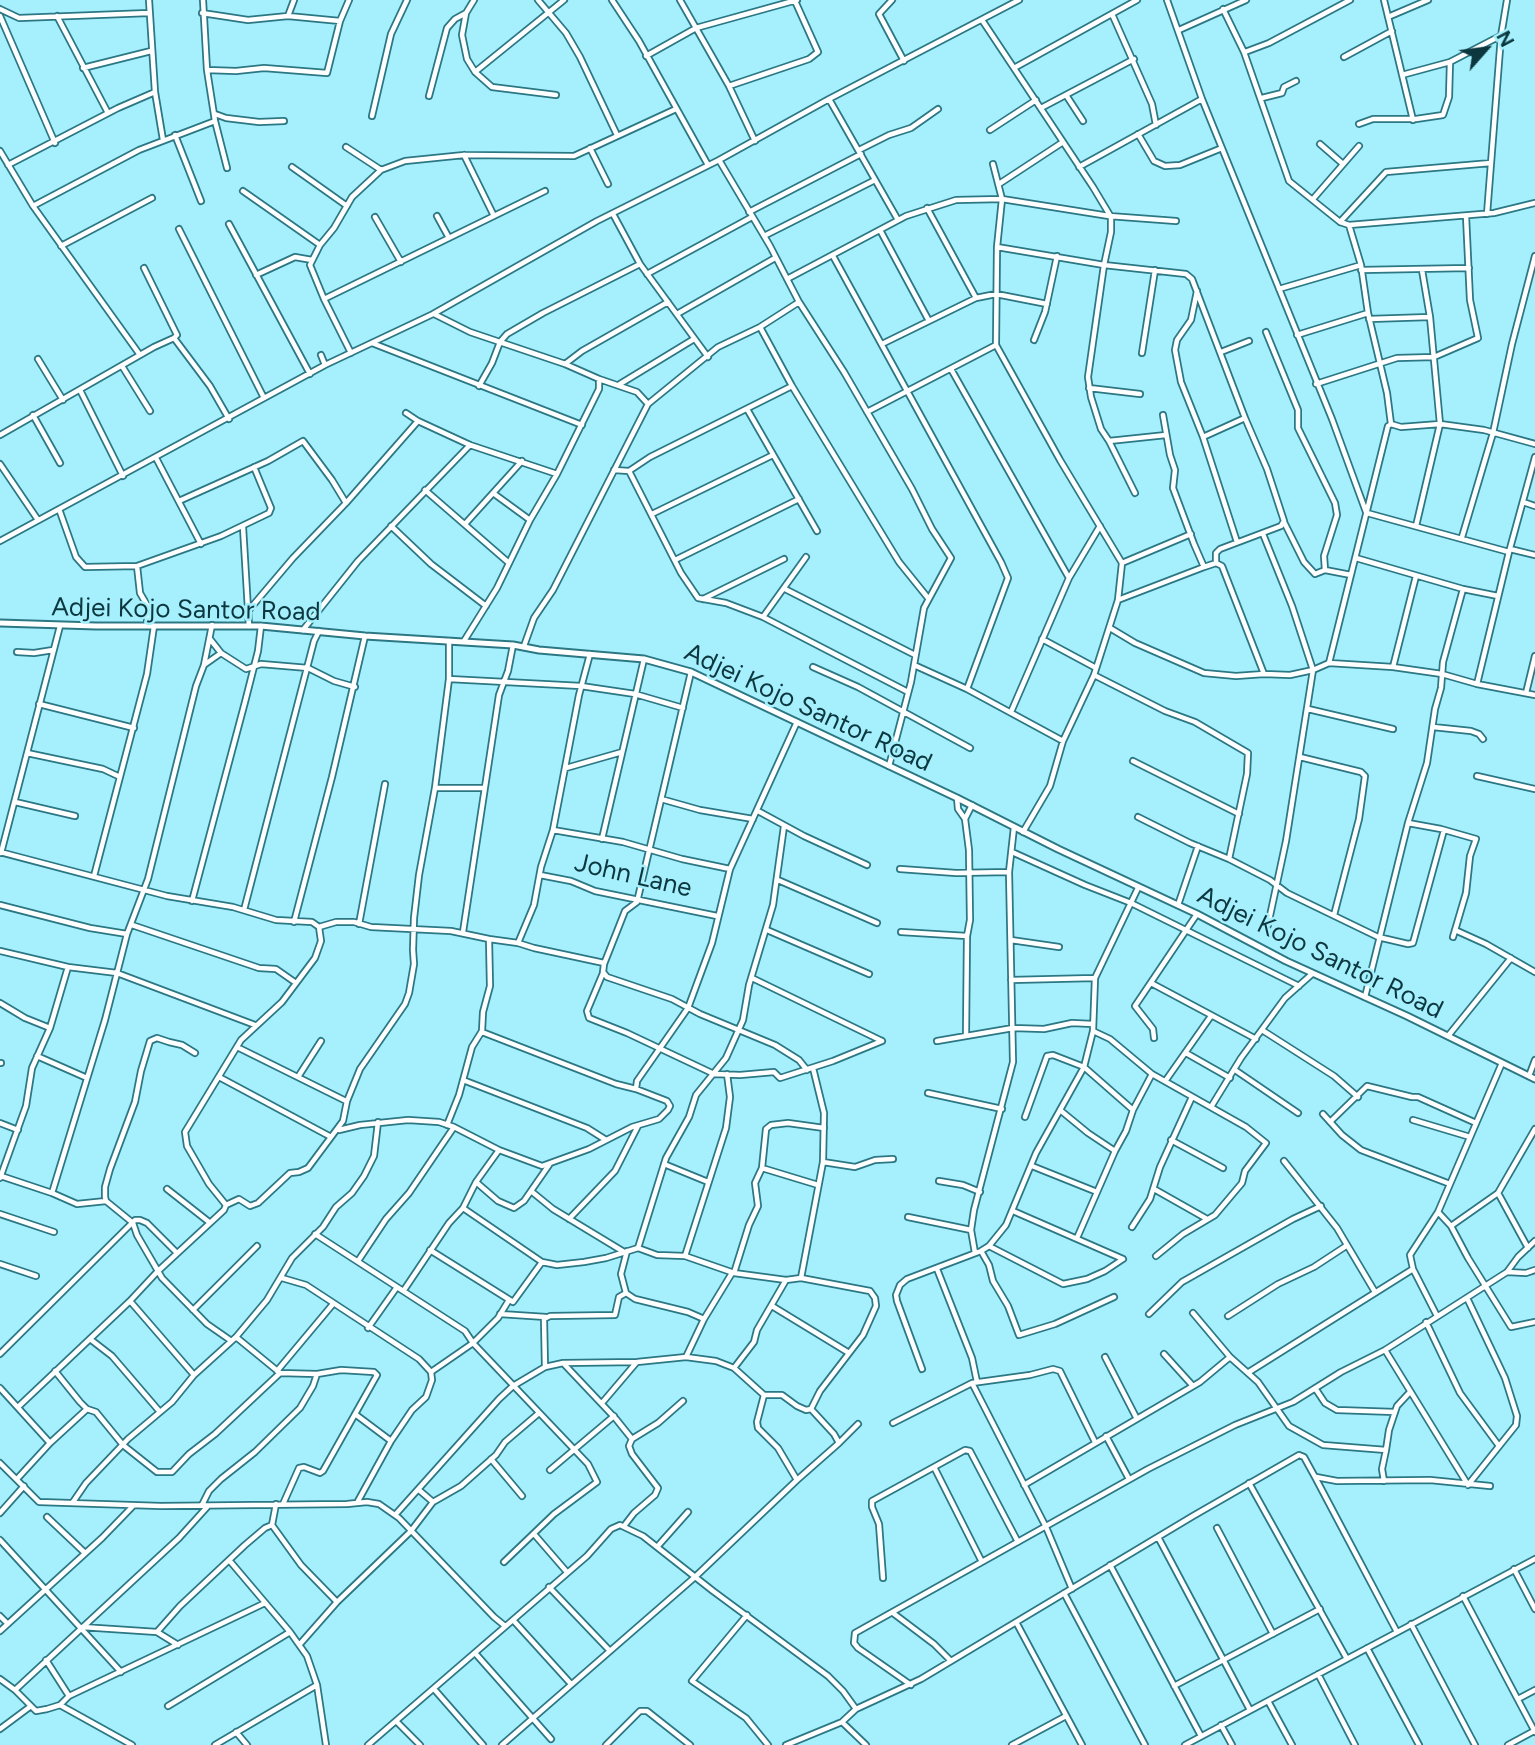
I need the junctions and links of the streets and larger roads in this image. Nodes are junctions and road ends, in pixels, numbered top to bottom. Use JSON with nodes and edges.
{"nodes":[{"id":1,"x":149,"y":0,"type":"edge"},
{"id":2,"x":203,"y":0,"type":"edge"},
{"id":3,"x":294,"y":0,"type":"edge"},
{"id":4,"x":349,"y":0,"type":"edge"},
{"id":5,"x":407,"y":0,"type":"edge"},
{"id":6,"x":474,"y":0,"type":"edge"},
{"id":7,"x":538,"y":0,"type":"edge"},
{"id":8,"x":564,"y":0,"type":"edge"},
{"id":9,"x":612,"y":0,"type":"edge"},
{"id":10,"x":680,"y":0,"type":"edge"},
{"id":11,"x":796,"y":0,"type":"edge"},
{"id":12,"x":892,"y":0,"type":"edge"},
{"id":13,"x":1019,"y":0,"type":"edge"},
{"id":14,"x":1137,"y":0,"type":"edge"},
{"id":15,"x":1167,"y":0,"type":"edge"},
{"id":16,"x":1245,"y":0,"type":"edge"},
{"id":17,"x":1350,"y":0,"type":"edge"},
{"id":18,"x":1384,"y":0,"type":"edge"},
{"id":19,"x":1428,"y":0,"type":"edge"},
{"id":20,"x":1507,"y":0,"type":"edge"},
{"id":21,"x":0,"y":9,"type":"edge"},
{"id":22,"x":1223,"y":9,"type":"junction"},
{"id":23,"x":551,"y":12,"type":"junction"},
{"id":24,"x":149,"y":13,"type":"junction"},
{"id":25,"x":202,"y":13,"type":"junction"},
{"id":26,"x":466,"y":13,"type":"junction"},
{"id":27,"x":1112,"y":14,"type":"junction"},
{"id":28,"x":0,"y":16,"type":"edge"},
{"id":29,"x":57,"y":16,"type":"junction"},
{"id":30,"x":288,"y":16,"type":"junction"},
{"id":31,"x":1388,"y":17,"type":"junction"},
{"id":32,"x":982,"y":20,"type":"junction"},
{"id":33,"x":340,"y":21,"type":"junction"},
{"id":34,"x":696,"y":28,"type":"junction"},
{"id":35,"x":1179,"y":30,"type":"junction"},
{"id":36,"x":1392,"y":31,"type":"junction"},
{"id":37,"x":1501,"y":36,"type":"junction"},
{"id":38,"x":151,"y":51,"type":"junction"},
{"id":39,"x":1244,"y":52,"type":"junction"},
{"id":40,"x":646,"y":56,"type":"junction"},
{"id":41,"x":1344,"y":57,"type":"dead end"},
{"id":42,"x":1134,"y":59,"type":"junction"},
{"id":43,"x":904,"y":61,"type":"junction"},
{"id":44,"x":1450,"y":62,"type":"junction"},
{"id":45,"x":83,"y":68,"type":"junction"},
{"id":46,"x":1014,"y":68,"type":"junction"},
{"id":47,"x":207,"y":70,"type":"junction"},
{"id":48,"x":475,"y":72,"type":"junction"},
{"id":49,"x":1402,"y":75,"type":"junction"},
{"id":50,"x":1296,"y":81,"type":"dead end"},
{"id":51,"x":729,"y":86,"type":"junction"},
{"id":52,"x":155,"y":92,"type":"junction"},
{"id":53,"x":556,"y":95,"type":"dead end"},
{"id":54,"x":1066,"y":95,"type":"junction"},
{"id":55,"x":429,"y":96,"type":"dead end"},
{"id":56,"x":1262,"y":98,"type":"junction"},
{"id":57,"x":830,"y":99,"type":"junction"},
{"id":58,"x":1202,"y":99,"type":"junction"},
{"id":59,"x":1036,"y":100,"type":"junction"},
{"id":60,"x":1041,"y":108,"type":"junction"},
{"id":61,"x":676,"y":109,"type":"junction"},
{"id":62,"x":938,"y":109,"type":"dead end"},
{"id":63,"x":108,"y":113,"type":"junction"},
{"id":64,"x":214,"y":113,"type":"junction"},
{"id":65,"x":372,"y":116,"type":"dead end"},
{"id":66,"x":1413,"y":120,"type":"junction"},
{"id":67,"x":215,"y":121,"type":"junction"},
{"id":68,"x":284,"y":121,"type":"dead end"},
{"id":69,"x":1083,"y":121,"type":"dead end"},
{"id":70,"x":1359,"y":124,"type":"dead end"},
{"id":71,"x":1156,"y":125,"type":"junction"},
{"id":72,"x":989,"y":130,"type":"dead end"},
{"id":73,"x":1139,"y":134,"type":"junction"},
{"id":74,"x":175,"y":135,"type":"junction"},
{"id":75,"x":617,"y":135,"type":"junction"},
{"id":76,"x":163,"y":139,"type":"junction"},
{"id":77,"x":755,"y":141,"type":"junction"},
{"id":78,"x":1063,"y":142,"type":"junction"},
{"id":79,"x":55,"y":143,"type":"junction"},
{"id":80,"x":1320,"y":144,"type":"dead end"},
{"id":81,"x":1359,"y":146,"type":"dead end"},
{"id":82,"x":346,"y":147,"type":"dead end"},
{"id":83,"x":590,"y":148,"type":"junction"},
{"id":84,"x":1222,"y":148,"type":"junction"},
{"id":85,"x":860,"y":152,"type":"junction"},
{"id":86,"x":1,"y":155,"type":"edge"},
{"id":87,"x":464,"y":155,"type":"junction"},
{"id":88,"x":719,"y":160,"type":"junction"},
{"id":89,"x":1491,"y":163,"type":"junction"},
{"id":90,"x":708,"y":164,"type":"junction"},
{"id":91,"x":993,"y":164,"type":"dead end"},
{"id":92,"x":1343,"y":164,"type":"junction"},
{"id":93,"x":8,"y":165,"type":"junction"},
{"id":94,"x":292,"y":167,"type":"dead end"},
{"id":95,"x":1079,"y":167,"type":"junction"},
{"id":96,"x":227,"y":169,"type":"dead end"},
{"id":97,"x":381,"y":170,"type":"junction"},
{"id":98,"x":875,"y":180,"type":"junction"},
{"id":99,"x":608,"y":184,"type":"dead end"},
{"id":100,"x":999,"y":184,"type":"junction"},
{"id":101,"x":243,"y":191,"type":"dead end"},
{"id":102,"x":545,"y":191,"type":"dead end"},
{"id":103,"x":152,"y":198,"type":"dead end"},
{"id":104,"x":1002,"y":199,"type":"junction"},
{"id":105,"x":1313,"y":199,"type":"junction"},
{"id":106,"x":201,"y":201,"type":"dead end"},
{"id":107,"x":1535,"y":203,"type":"edge"},
{"id":108,"x":33,"y":206,"type":"junction"},
{"id":109,"x":347,"y":206,"type":"junction"},
{"id":110,"x":927,"y":208,"type":"junction"},
{"id":111,"x":613,"y":214,"type":"junction"},
{"id":112,"x":750,"y":214,"type":"junction"},
{"id":113,"x":1487,"y":214,"type":"junction"},
{"id":114,"x":437,"y":216,"type":"dead end"},
{"id":115,"x":494,"y":216,"type":"junction"},
{"id":116,"x":1109,"y":216,"type":"junction"},
{"id":117,"x":1466,"y":216,"type":"junction"},
{"id":118,"x":375,"y":217,"type":"dead end"},
{"id":119,"x":898,"y":220,"type":"junction"},
{"id":120,"x":1176,"y":221,"type":"dead end"},
{"id":121,"x":1340,"y":222,"type":"junction"},
{"id":122,"x":229,"y":224,"type":"dead end"},
{"id":123,"x":1349,"y":225,"type":"junction"},
{"id":124,"x":179,"y":229,"type":"dead end"},
{"id":125,"x":880,"y":230,"type":"junction"},
{"id":126,"x":764,"y":236,"type":"junction"},
{"id":127,"x":449,"y":238,"type":"junction"},
{"id":128,"x":320,"y":245,"type":"junction"},
{"id":129,"x":61,"y":246,"type":"junction"},
{"id":130,"x":997,"y":247,"type":"junction"},
{"id":131,"x":833,"y":256,"type":"junction"},
{"id":132,"x":1058,"y":256,"type":"junction"},
{"id":133,"x":1535,"y":256,"type":"edge"},
{"id":134,"x":775,"y":258,"type":"junction"},
{"id":135,"x":312,"y":260,"type":"junction"},
{"id":136,"x":401,"y":262,"type":"junction"},
{"id":137,"x":640,"y":264,"type":"junction"},
{"id":138,"x":1104,"y":265,"type":"junction"},
{"id":139,"x":1361,"y":267,"type":"junction"},
{"id":140,"x":144,"y":268,"type":"dead end"},
{"id":141,"x":1469,"y":268,"type":"junction"},
{"id":142,"x":1155,"y":270,"type":"junction"},
{"id":143,"x":1422,"y":270,"type":"junction"},
{"id":144,"x":647,"y":274,"type":"junction"},
{"id":145,"x":256,"y":275,"type":"junction"},
{"id":146,"x":787,"y":279,"type":"junction"},
{"id":147,"x":1279,"y":289,"type":"junction"},
{"id":148,"x":1197,"y":290,"type":"junction"},
{"id":149,"x":996,"y":294,"type":"junction"},
{"id":150,"x":976,"y":298,"type":"junction"},
{"id":151,"x":324,"y":299,"type":"junction"},
{"id":152,"x":668,"y":302,"type":"junction"},
{"id":153,"x":799,"y":302,"type":"junction"},
{"id":154,"x":1047,"y":304,"type":"junction"},
{"id":155,"x":1367,"y":313,"type":"junction"},
{"id":156,"x":433,"y":314,"type":"junction"},
{"id":157,"x":677,"y":314,"type":"junction"},
{"id":158,"x":1430,"y":317,"type":"junction"},
{"id":159,"x":1369,"y":320,"type":"junction"},
{"id":160,"x":929,"y":321,"type":"junction"},
{"id":161,"x":760,"y":327,"type":"junction"},
{"id":162,"x":1266,"y":332,"type":"dead end"},
{"id":163,"x":1297,"y":335,"type":"junction"},
{"id":164,"x":174,"y":338,"type":"junction"},
{"id":165,"x":694,"y":340,"type":"dead end"},
{"id":166,"x":1034,"y":340,"type":"dead end"},
{"id":167,"x":1249,"y":341,"type":"dead end"},
{"id":168,"x":500,"y":342,"type":"junction"},
{"id":169,"x":371,"y":343,"type":"junction"},
{"id":170,"x":882,"y":344,"type":"junction"},
{"id":171,"x":996,"y":345,"type":"junction"},
{"id":172,"x":1221,"y":352,"type":"junction"},
{"id":173,"x":351,"y":353,"type":"junction"},
{"id":174,"x":1142,"y":353,"type":"dead end"},
{"id":175,"x":140,"y":355,"type":"junction"},
{"id":176,"x":321,"y":355,"type":"dead end"},
{"id":177,"x":708,"y":357,"type":"junction"},
{"id":178,"x":1434,"y":357,"type":"junction"},
{"id":179,"x":38,"y":359,"type":"dead end"},
{"id":180,"x":1379,"y":363,"type":"junction"},
{"id":181,"x":565,"y":364,"type":"junction"},
{"id":182,"x":325,"y":365,"type":"junction"},
{"id":183,"x":122,"y":366,"type":"junction"},
{"id":184,"x":951,"y":369,"type":"junction"},
{"id":185,"x":310,"y":374,"type":"junction"},
{"id":186,"x":599,"y":379,"type":"junction"},
{"id":187,"x":619,"y":384,"type":"junction"},
{"id":188,"x":1316,"y":384,"type":"junction"},
{"id":189,"x":479,"y":386,"type":"junction"},
{"id":190,"x":792,"y":386,"type":"junction"},
{"id":191,"x":1089,"y":388,"type":"junction"},
{"id":192,"x":80,"y":390,"type":"junction"},
{"id":193,"x":908,"y":391,"type":"junction"},
{"id":194,"x":1140,"y":394,"type":"dead end"},
{"id":195,"x":264,"y":398,"type":"junction"},
{"id":196,"x":63,"y":400,"type":"junction"},
{"id":197,"x":648,"y":404,"type":"junction"},
{"id":198,"x":747,"y":409,"type":"junction"},
{"id":199,"x":150,"y":411,"type":"dead end"},
{"id":200,"x":867,"y":412,"type":"junction"},
{"id":201,"x":406,"y":413,"type":"dead end"},
{"id":202,"x":33,"y":415,"type":"junction"},
{"id":203,"x":1163,"y":415,"type":"dead end"},
{"id":204,"x":1245,"y":418,"type":"junction"},
{"id":205,"x":229,"y":419,"type":"junction"},
{"id":206,"x":418,"y":421,"type":"junction"},
{"id":207,"x":1391,"y":424,"type":"junction"},
{"id":208,"x":1440,"y":424,"type":"junction"},
{"id":209,"x":582,"y":425,"type":"junction"},
{"id":210,"x":1493,"y":433,"type":"junction"},
{"id":211,"x":0,"y":435,"type":"edge"},
{"id":212,"x":1166,"y":435,"type":"junction"},
{"id":213,"x":1203,"y":437,"type":"junction"},
{"id":214,"x":1109,"y":441,"type":"junction"},
{"id":215,"x":1535,"y":444,"type":"edge"},
{"id":216,"x":470,"y":445,"type":"junction"},
{"id":217,"x":773,"y":455,"type":"junction"},
{"id":218,"x":1535,"y":457,"type":"edge"},
{"id":219,"x":156,"y":458,"type":"junction"},
{"id":220,"x":523,"y":461,"type":"junction"},
{"id":221,"x":60,"y":463,"type":"dead end"},
{"id":222,"x":0,"y":464,"type":"edge"},
{"id":223,"x":254,"y":467,"type":"junction"},
{"id":224,"x":614,"y":470,"type":"junction"},
{"id":225,"x":629,"y":471,"type":"junction"},
{"id":226,"x":557,"y":474,"type":"junction"},
{"id":227,"x":123,"y":476,"type":"junction"},
{"id":228,"x":425,"y":490,"type":"junction"},
{"id":229,"x":493,"y":493,"type":"junction"},
{"id":230,"x":1135,"y":493,"type":"dead end"},
{"id":231,"x":799,"y":499,"type":"junction"},
{"id":232,"x":179,"y":501,"type":"junction"},
{"id":233,"x":1522,"y":502,"type":"junction"},
{"id":234,"x":346,"y":503,"type":"junction"},
{"id":235,"x":1535,"y":506,"type":"edge"},
{"id":236,"x":59,"y":509,"type":"junction"},
{"id":237,"x":1367,"y":513,"type":"junction"},
{"id":238,"x":652,"y":514,"type":"junction"},
{"id":239,"x":38,"y":520,"type":"junction"},
{"id":240,"x":530,"y":520,"type":"junction"},
{"id":241,"x":1284,"y":521,"type":"junction"},
{"id":242,"x":465,"y":524,"type":"junction"},
{"id":243,"x":391,"y":526,"type":"junction"},
{"id":244,"x":1100,"y":526,"type":"junction"},
{"id":245,"x":1416,"y":526,"type":"junction"},
{"id":246,"x":243,"y":527,"type":"junction"},
{"id":247,"x":817,"y":531,"type":"dead end"},
{"id":248,"x":1191,"y":534,"type":"junction"},
{"id":249,"x":1263,"y":534,"type":"junction"},
{"id":250,"x":1462,"y":537,"type":"junction"},
{"id":251,"x":0,"y":541,"type":"edge"},
{"id":252,"x":1237,"y":542,"type":"junction"},
{"id":253,"x":201,"y":544,"type":"junction"},
{"id":254,"x":1509,"y":550,"type":"junction"},
{"id":255,"x":1535,"y":555,"type":"edge"},
{"id":256,"x":806,"y":557,"type":"dead end"},
{"id":257,"x":1356,"y":558,"type":"junction"},
{"id":258,"x":784,"y":559,"type":"dead end"},
{"id":259,"x":675,"y":560,"type":"junction"},
{"id":260,"x":509,"y":563,"type":"junction"},
{"id":261,"x":1122,"y":563,"type":"junction"},
{"id":262,"x":1216,"y":563,"type":"junction"},
{"id":263,"x":136,"y":566,"type":"junction"},
{"id":264,"x":1204,"y":567,"type":"junction"},
{"id":265,"x":1325,"y":570,"type":"junction"},
{"id":266,"x":1351,"y":575,"type":"junction"},
{"id":267,"x":1416,"y":576,"type":"junction"},
{"id":268,"x":1069,"y":578,"type":"junction"},
{"id":269,"x":785,"y":589,"type":"junction"},
{"id":270,"x":1462,"y":589,"type":"junction"},
{"id":271,"x":1498,"y":596,"type":"junction"},
{"id":272,"x":928,"y":598,"type":"junction"},
{"id":273,"x":702,"y":599,"type":"junction"},
{"id":274,"x":1118,"y":600,"type":"junction"},
{"id":275,"x":486,"y":606,"type":"junction"},
{"id":276,"x":249,"y":610,"type":"junction"},
{"id":277,"x":762,"y":617,"type":"junction"},
{"id":278,"x":0,"y":623,"type":"edge"},
{"id":279,"x":147,"y":625,"type":"junction"},
{"id":280,"x":154,"y":625,"type":"junction"},
{"id":281,"x":212,"y":625,"type":"junction"},
{"id":282,"x":60,"y":626,"type":"junction"},
{"id":283,"x":249,"y":626,"type":"junction"},
{"id":284,"x":261,"y":626,"type":"junction"},
{"id":285,"x":1110,"y":628,"type":"junction"},
{"id":286,"x":303,"y":630,"type":"junction"},
{"id":287,"x":319,"y":631,"type":"junction"},
{"id":288,"x":365,"y":636,"type":"junction"},
{"id":289,"x":210,"y":638,"type":"junction"},
{"id":290,"x":1042,"y":639,"type":"junction"},
{"id":291,"x":449,"y":640,"type":"junction"},
{"id":292,"x":464,"y":641,"type":"junction"},
{"id":293,"x":513,"y":645,"type":"junction"},
{"id":294,"x":524,"y":646,"type":"junction"},
{"id":295,"x":53,"y":650,"type":"junction"},
{"id":296,"x":18,"y":652,"type":"dead end"},
{"id":297,"x":221,"y":653,"type":"junction"},
{"id":298,"x":590,"y":654,"type":"junction"},
{"id":299,"x":915,"y":655,"type":"junction"},
{"id":300,"x":1535,"y":656,"type":"edge"},
{"id":301,"x":644,"y":659,"type":"junction"},
{"id":302,"x":1329,"y":663,"type":"junction"},
{"id":303,"x":204,"y":665,"type":"junction"},
{"id":304,"x":914,"y":665,"type":"junction"},
{"id":305,"x":254,"y":667,"type":"junction"},
{"id":306,"x":813,"y":667,"type":"dead end"},
{"id":307,"x":1393,"y":667,"type":"junction"},
{"id":308,"x":308,"y":668,"type":"junction"},
{"id":309,"x":1096,"y":668,"type":"junction"},
{"id":310,"x":1313,"y":670,"type":"junction"},
{"id":311,"x":691,"y":672,"type":"junction"},
{"id":312,"x":1264,"y":674,"type":"junction"},
{"id":313,"x":1441,"y":674,"type":"junction"},
{"id":314,"x":1094,"y":675,"type":"junction"},
{"id":315,"x":449,"y":679,"type":"junction"},
{"id":316,"x":505,"y":682,"type":"junction"},
{"id":317,"x":1477,"y":684,"type":"junction"},
{"id":318,"x":581,"y":686,"type":"junction"},
{"id":319,"x":355,"y":687,"type":"junction"},
{"id":320,"x":967,"y":689,"type":"junction"},
{"id":321,"x":908,"y":692,"type":"junction"},
{"id":322,"x":1526,"y":693,"type":"junction"},
{"id":323,"x":635,"y":694,"type":"junction"},
{"id":324,"x":1535,"y":695,"type":"edge"},
{"id":325,"x":39,"y":704,"type":"junction"},
{"id":326,"x":682,"y":708,"type":"junction"},
{"id":327,"x":1308,"y":709,"type":"junction"},
{"id":328,"x":904,"y":711,"type":"junction"},
{"id":329,"x":1012,"y":712,"type":"junction"},
{"id":330,"x":797,"y":722,"type":"junction"},
{"id":331,"x":1433,"y":727,"type":"junction"},
{"id":332,"x":134,"y":728,"type":"junction"},
{"id":333,"x":1393,"y":729,"type":"dead end"},
{"id":334,"x":1483,"y":739,"type":"dead end"},
{"id":335,"x":1063,"y":741,"type":"junction"},
{"id":336,"x":970,"y":748,"type":"dead end"},
{"id":337,"x":622,"y":752,"type":"junction"},
{"id":338,"x":27,"y":753,"type":"junction"},
{"id":339,"x":1300,"y":757,"type":"junction"},
{"id":340,"x":1133,"y":761,"type":"dead end"},
{"id":341,"x":889,"y":765,"type":"junction"},
{"id":342,"x":566,"y":768,"type":"junction"},
{"id":343,"x":1477,"y":776,"type":"dead end"},
{"id":344,"x":120,"y":777,"type":"junction"},
{"id":345,"x":385,"y":785,"type":"dead end"},
{"id":346,"x":435,"y":788,"type":"junction"},
{"id":347,"x":484,"y":788,"type":"junction"},
{"id":348,"x":1535,"y":789,"type":"edge"},
{"id":349,"x":957,"y":798,"type":"junction"},
{"id":350,"x":661,"y":799,"type":"junction"},
{"id":351,"x":15,"y":802,"type":"junction"},
{"id":352,"x":972,"y":805,"type":"junction"},
{"id":353,"x":758,"y":811,"type":"junction"},
{"id":354,"x":1239,"y":814,"type":"junction"},
{"id":355,"x":75,"y":816,"type":"dead end"},
{"id":356,"x":1138,"y":817,"type":"dead end"},
{"id":357,"x":753,"y":819,"type":"junction"},
{"id":358,"x":965,"y":819,"type":"junction"},
{"id":359,"x":1408,"y":823,"type":"junction"},
{"id":360,"x":784,"y":826,"type":"junction"},
{"id":361,"x":1014,"y":827,"type":"junction"},
{"id":362,"x":553,"y":830,"type":"junction"},
{"id":363,"x":1444,"y":830,"type":"junction"},
{"id":364,"x":1023,"y":832,"type":"junction"},
{"id":365,"x":602,"y":839,"type":"junction"},
{"id":366,"x":1198,"y":846,"type":"junction"},
{"id":367,"x":648,"y":848,"type":"junction"},
{"id":368,"x":1012,"y":852,"type":"junction"},
{"id":369,"x":0,"y":853,"type":"edge"},
{"id":370,"x":1229,"y":859,"type":"junction"},
{"id":371,"x":867,"y":865,"type":"dead end"},
{"id":372,"x":730,"y":869,"type":"junction"},
{"id":373,"x":900,"y":869,"type":"dead end"},
{"id":374,"x":1009,"y":872,"type":"junction"},
{"id":375,"x":970,"y":873,"type":"junction"},
{"id":376,"x":540,"y":875,"type":"junction"},
{"id":377,"x":94,"y":876,"type":"junction"},
{"id":378,"x":778,"y":880,"type":"junction"},
{"id":379,"x":1277,"y":885,"type":"junction"},
{"id":380,"x":1138,"y":888,"type":"junction"},
{"id":381,"x":144,"y":889,"type":"junction"},
{"id":382,"x":638,"y":898,"type":"junction"},
{"id":383,"x":192,"y":901,"type":"junction"},
{"id":384,"x":1131,"y":903,"type":"junction"},
{"id":385,"x":0,"y":905,"type":"edge"},
{"id":386,"x":1178,"y":905,"type":"junction"},
{"id":387,"x":244,"y":910,"type":"junction"},
{"id":388,"x":1197,"y":914,"type":"junction"},
{"id":389,"x":1334,"y":915,"type":"junction"},
{"id":390,"x":717,"y":916,"type":"junction"},
{"id":391,"x":293,"y":922,"type":"junction"},
{"id":392,"x":877,"y":923,"type":"dead end"},
{"id":393,"x":359,"y":924,"type":"junction"},
{"id":394,"x":132,"y":925,"type":"junction"},
{"id":395,"x":1268,"y":925,"type":"dead end"},
{"id":396,"x":320,"y":927,"type":"junction"},
{"id":397,"x":415,"y":929,"type":"junction"},
{"id":398,"x":767,"y":930,"type":"junction"},
{"id":399,"x":1455,"y":930,"type":"junction"},
{"id":400,"x":1185,"y":931,"type":"junction"},
{"id":401,"x":463,"y":932,"type":"junction"},
{"id":402,"x":901,"y":932,"type":"dead end"},
{"id":403,"x":127,"y":934,"type":"junction"},
{"id":404,"x":967,"y":936,"type":"junction"},
{"id":405,"x":1378,"y":937,"type":"junction"},
{"id":406,"x":1454,"y":937,"type":"dead end"},
{"id":407,"x":489,"y":939,"type":"junction"},
{"id":408,"x":1011,"y":940,"type":"junction"},
{"id":409,"x":518,"y":943,"type":"junction"},
{"id":410,"x":1059,"y":947,"type":"dead end"},
{"id":411,"x":0,"y":951,"type":"edge"},
{"id":412,"x":1511,"y":958,"type":"junction"},
{"id":413,"x":604,"y":964,"type":"junction"},
{"id":414,"x":68,"y":967,"type":"junction"},
{"id":415,"x":603,"y":972,"type":"junction"},
{"id":416,"x":1535,"y":972,"type":"edge"},
{"id":417,"x":117,"y":973,"type":"junction"},
{"id":418,"x":869,"y":974,"type":"dead end"},
{"id":419,"x":1312,"y":974,"type":"junction"},
{"id":420,"x":752,"y":978,"type":"junction"},
{"id":421,"x":1095,"y":978,"type":"junction"},
{"id":422,"x":1011,"y":980,"type":"junction"},
{"id":423,"x":296,"y":983,"type":"junction"},
{"id":424,"x":1151,"y":984,"type":"junction"},
{"id":425,"x":1298,"y":986,"type":"junction"},
{"id":426,"x":1364,"y":997,"type":"junction"},
{"id":427,"x":0,"y":1003,"type":"edge"},
{"id":428,"x":688,"y":1008,"type":"junction"},
{"id":429,"x":1211,"y":1016,"type":"junction"},
{"id":430,"x":1093,"y":1024,"type":"junction"},
{"id":431,"x":255,"y":1025,"type":"junction"},
{"id":432,"x":50,"y":1028,"type":"junction"},
{"id":433,"x":1013,"y":1028,"type":"junction"},
{"id":434,"x":739,"y":1029,"type":"junction"},
{"id":435,"x":1262,"y":1030,"type":"junction"},
{"id":436,"x":482,"y":1031,"type":"junction"},
{"id":437,"x":1093,"y":1031,"type":"junction"},
{"id":438,"x":1448,"y":1036,"type":"junction"},
{"id":439,"x":966,"y":1037,"type":"junction"},
{"id":440,"x":1154,"y":1038,"type":"dead end"},
{"id":441,"x":1256,"y":1039,"type":"junction"},
{"id":442,"x":321,"y":1041,"type":"dead end"},
{"id":443,"x":937,"y":1041,"type":"dead end"},
{"id":444,"x":237,"y":1047,"type":"junction"},
{"id":445,"x":659,"y":1048,"type":"junction"},
{"id":446,"x":1186,"y":1053,"type":"junction"},
{"id":447,"x":195,"y":1054,"type":"dead end"},
{"id":448,"x":37,"y":1056,"type":"junction"},
{"id":449,"x":1535,"y":1060,"type":"edge"},
{"id":450,"x":1502,"y":1063,"type":"junction"},
{"id":451,"x":1084,"y":1067,"type":"junction"},
{"id":452,"x":813,"y":1068,"type":"junction"},
{"id":453,"x":807,"y":1070,"type":"junction"},
{"id":454,"x":1235,"y":1070,"type":"junction"},
{"id":455,"x":714,"y":1074,"type":"junction"},
{"id":456,"x":727,"y":1074,"type":"junction"},
{"id":457,"x":1152,"y":1074,"type":"junction"},
{"id":458,"x":219,"y":1076,"type":"junction"},
{"id":459,"x":298,"y":1077,"type":"junction"},
{"id":460,"x":87,"y":1078,"type":"junction"},
{"id":461,"x":1532,"y":1078,"type":"edge"},
{"id":462,"x":1230,"y":1079,"type":"junction"},
{"id":463,"x":463,"y":1080,"type":"junction"},
{"id":464,"x":1166,"y":1080,"type":"junction"},
{"id":465,"x":636,"y":1089,"type":"junction"},
{"id":466,"x":928,"y":1093,"type":"dead end"},
{"id":467,"x":1192,"y":1097,"type":"junction"},
{"id":468,"x":1358,"y":1097,"type":"junction"},
{"id":469,"x":346,"y":1101,"type":"junction"},
{"id":470,"x":1212,"y":1107,"type":"junction"},
{"id":471,"x":1002,"y":1109,"type":"junction"},
{"id":472,"x":1060,"y":1110,"type":"junction"},
{"id":473,"x":1133,"y":1110,"type":"junction"},
{"id":474,"x":1298,"y":1113,"type":"dead end"},
{"id":475,"x":1323,"y":1114,"type":"dead end"},
{"id":476,"x":1025,"y":1117,"type":"dead end"},
{"id":477,"x":1413,"y":1120,"type":"dead end"},
{"id":478,"x":378,"y":1122,"type":"junction"},
{"id":479,"x":1330,"y":1122,"type":"junction"},
{"id":480,"x":0,"y":1123,"type":"edge"},
{"id":481,"x":1476,"y":1123,"type":"junction"},
{"id":482,"x":447,"y":1125,"type":"junction"},
{"id":483,"x":638,"y":1126,"type":"junction"},
{"id":484,"x":454,"y":1127,"type":"junction"},
{"id":485,"x":824,"y":1129,"type":"junction"},
{"id":486,"x":1535,"y":1129,"type":"edge"},
{"id":487,"x":18,"y":1130,"type":"junction"},
{"id":488,"x":338,"y":1130,"type":"junction"},
{"id":489,"x":331,"y":1137,"type":"junction"},
{"id":490,"x":1470,"y":1137,"type":"junction"},
{"id":491,"x":606,"y":1140,"type":"junction"},
{"id":492,"x":1171,"y":1140,"type":"junction"},
{"id":493,"x":499,"y":1150,"type":"junction"},
{"id":494,"x":1115,"y":1151,"type":"junction"},
{"id":495,"x":893,"y":1159,"type":"dead end"},
{"id":496,"x":1284,"y":1161,"type":"dead end"},
{"id":497,"x":823,"y":1162,"type":"junction"},
{"id":498,"x":550,"y":1164,"type":"junction"},
{"id":499,"x":664,"y":1164,"type":"junction"},
{"id":500,"x":1031,"y":1166,"type":"junction"},
{"id":501,"x":762,"y":1168,"type":"junction"},
{"id":502,"x":1223,"y":1168,"type":"dead end"},
{"id":503,"x":0,"y":1177,"type":"edge"},
{"id":504,"x":939,"y":1181,"type":"dead end"},
{"id":505,"x":476,"y":1182,"type":"junction"},
{"id":506,"x":708,"y":1182,"type":"junction"},
{"id":507,"x":1450,"y":1184,"type":"junction"},
{"id":508,"x":818,"y":1185,"type":"junction"},
{"id":509,"x":167,"y":1189,"type":"dead end"},
{"id":510,"x":1154,"y":1189,"type":"junction"},
{"id":511,"x":531,"y":1191,"type":"junction"},
{"id":512,"x":979,"y":1192,"type":"junction"},
{"id":513,"x":1097,"y":1192,"type":"junction"},
{"id":514,"x":52,"y":1193,"type":"junction"},
{"id":515,"x":1498,"y":1193,"type":"junction"},
{"id":516,"x":106,"y":1201,"type":"junction"},
{"id":517,"x":226,"y":1205,"type":"junction"},
{"id":518,"x":1321,"y":1206,"type":"junction"},
{"id":519,"x":463,"y":1208,"type":"junction"},
{"id":520,"x":1013,"y":1210,"type":"junction"},
{"id":521,"x":1438,"y":1212,"type":"junction"},
{"id":522,"x":0,"y":1214,"type":"edge"},
{"id":523,"x":908,"y":1217,"type":"dead end"},
{"id":524,"x":569,"y":1219,"type":"junction"},
{"id":525,"x":1208,"y":1220,"type":"junction"},
{"id":526,"x":209,"y":1222,"type":"junction"},
{"id":527,"x":133,"y":1223,"type":"junction"},
{"id":528,"x":1451,"y":1226,"type":"junction"},
{"id":529,"x":1132,"y":1227,"type":"dead end"},
{"id":530,"x":971,"y":1230,"type":"junction"},
{"id":531,"x":54,"y":1232,"type":"dead end"},
{"id":532,"x":315,"y":1234,"type":"junction"},
{"id":533,"x":1077,"y":1238,"type":"junction"},
{"id":534,"x":1535,"y":1241,"type":"edge"},
{"id":535,"x":257,"y":1246,"type":"dead end"},
{"id":536,"x":989,"y":1246,"type":"junction"},
{"id":537,"x":1346,"y":1246,"type":"junction"},
{"id":538,"x":638,"y":1248,"type":"junction"},
{"id":539,"x":1528,"y":1248,"type":"junction"},
{"id":540,"x":430,"y":1250,"type":"junction"},
{"id":541,"x":625,"y":1251,"type":"junction"},
{"id":542,"x":978,"y":1252,"type":"junction"},
{"id":543,"x":177,"y":1253,"type":"junction"},
{"id":544,"x":685,"y":1256,"type":"junction"},
{"id":545,"x":1156,"y":1256,"type":"dead end"},
{"id":546,"x":358,"y":1261,"type":"junction"},
{"id":547,"x":542,"y":1262,"type":"junction"},
{"id":548,"x":0,"y":1264,"type":"edge"},
{"id":549,"x":937,"y":1269,"type":"junction"},
{"id":550,"x":1413,"y":1269,"type":"junction"},
{"id":551,"x":1535,"y":1270,"type":"edge"},
{"id":552,"x":157,"y":1272,"type":"junction"},
{"id":553,"x":1507,"y":1272,"type":"junction"},
{"id":554,"x":733,"y":1273,"type":"junction"},
{"id":555,"x":36,"y":1276,"type":"dead end"},
{"id":556,"x":282,"y":1278,"type":"junction"},
{"id":557,"x":801,"y":1278,"type":"junction"},
{"id":558,"x":786,"y":1280,"type":"junction"},
{"id":559,"x":1486,"y":1285,"type":"junction"},
{"id":560,"x":397,"y":1287,"type":"junction"},
{"id":561,"x":404,"y":1290,"type":"junction"},
{"id":562,"x":1375,"y":1292,"type":"junction"},
{"id":563,"x":626,"y":1293,"type":"junction"},
{"id":564,"x":1114,"y":1297,"type":"dead end"},
{"id":565,"x":1467,"y":1298,"type":"junction"},
{"id":566,"x":509,"y":1300,"type":"junction"},
{"id":567,"x":130,"y":1301,"type":"junction"},
{"id":568,"x":333,"y":1304,"type":"junction"},
{"id":569,"x":772,"y":1306,"type":"junction"},
{"id":570,"x":193,"y":1310,"type":"junction"},
{"id":571,"x":1193,"y":1313,"type":"dead end"},
{"id":572,"x":500,"y":1314,"type":"junction"},
{"id":573,"x":1149,"y":1314,"type":"dead end"},
{"id":574,"x":1228,"y":1316,"type":"dead end"},
{"id":575,"x":1437,"y":1316,"type":"junction"},
{"id":576,"x":547,"y":1317,"type":"junction"},
{"id":577,"x":704,"y":1319,"type":"junction"},
{"id":578,"x":1426,"y":1322,"type":"junction"},
{"id":579,"x":1535,"y":1322,"type":"edge"},
{"id":580,"x":368,"y":1328,"type":"junction"},
{"id":581,"x":236,"y":1337,"type":"junction"},
{"id":582,"x":90,"y":1339,"type":"junction"},
{"id":583,"x":230,"y":1340,"type":"junction"},
{"id":584,"x":473,"y":1342,"type":"junction"},
{"id":585,"x":1385,"y":1350,"type":"junction"},
{"id":586,"x":0,"y":1353,"type":"edge"},
{"id":587,"x":849,"y":1353,"type":"junction"},
{"id":588,"x":1164,"y":1354,"type":"dead end"},
{"id":589,"x":686,"y":1357,"type":"junction"},
{"id":590,"x":1105,"y":1357,"type":"dead end"},
{"id":591,"x":1230,"y":1357,"type":"junction"},
{"id":592,"x":637,"y":1362,"type":"junction"},
{"id":593,"x":563,"y":1363,"type":"junction"},
{"id":594,"x":545,"y":1367,"type":"junction"},
{"id":595,"x":734,"y":1368,"type":"junction"},
{"id":596,"x":922,"y":1369,"type":"dead end"},
{"id":597,"x":55,"y":1371,"type":"junction"},
{"id":598,"x":279,"y":1372,"type":"junction"},
{"id":599,"x":431,"y":1372,"type":"junction"},
{"id":600,"x":1248,"y":1372,"type":"junction"},
{"id":601,"x":317,"y":1374,"type":"junction"},
{"id":602,"x":194,"y":1375,"type":"junction"},
{"id":603,"x":975,"y":1383,"type":"junction"},
{"id":604,"x":513,"y":1386,"type":"junction"},
{"id":605,"x":1193,"y":1386,"type":"junction"},
{"id":606,"x":0,"y":1388,"type":"edge"},
{"id":607,"x":1315,"y":1388,"type":"junction"},
{"id":608,"x":1410,"y":1392,"type":"junction"},
{"id":609,"x":765,"y":1395,"type":"junction"},
{"id":610,"x":683,"y":1401,"type":"dead end"},
{"id":611,"x":602,"y":1403,"type":"junction"},
{"id":612,"x":18,"y":1407,"type":"junction"},
{"id":613,"x":87,"y":1409,"type":"junction"},
{"id":614,"x":811,"y":1409,"type":"junction"},
{"id":615,"x":1276,"y":1410,"type":"junction"},
{"id":616,"x":160,"y":1412,"type":"junction"},
{"id":617,"x":1395,"y":1412,"type":"junction"},
{"id":618,"x":539,"y":1413,"type":"junction"},
{"id":619,"x":355,"y":1414,"type":"junction"},
{"id":620,"x":614,"y":1416,"type":"junction"},
{"id":621,"x":1137,"y":1419,"type":"junction"},
{"id":622,"x":893,"y":1423,"type":"dead end"},
{"id":623,"x":858,"y":1424,"type":"dead end"},
{"id":624,"x":1106,"y":1436,"type":"junction"},
{"id":625,"x":632,"y":1439,"type":"junction"},
{"id":626,"x":391,"y":1441,"type":"junction"},
{"id":627,"x":50,"y":1443,"type":"junction"},
{"id":628,"x":839,"y":1443,"type":"junction"},
{"id":629,"x":1095,"y":1443,"type":"junction"},
{"id":630,"x":123,"y":1446,"type":"junction"},
{"id":631,"x":1499,"y":1446,"type":"junction"},
{"id":632,"x":1386,"y":1450,"type":"junction"},
{"id":633,"x":575,"y":1451,"type":"junction"},
{"id":634,"x":491,"y":1459,"type":"junction"},
{"id":635,"x":0,"y":1463,"type":"edge"},
{"id":636,"x":934,"y":1467,"type":"junction"},
{"id":637,"x":550,"y":1470,"type":"dead end"},
{"id":638,"x":1315,"y":1476,"type":"junction"},
{"id":639,"x":17,"y":1479,"type":"junction"},
{"id":640,"x":1129,"y":1479,"type":"junction"},
{"id":641,"x":797,"y":1480,"type":"junction"},
{"id":642,"x":1384,"y":1480,"type":"junction"},
{"id":643,"x":1249,"y":1483,"type":"junction"},
{"id":644,"x":1024,"y":1485,"type":"junction"},
{"id":645,"x":1468,"y":1485,"type":"junction"},
{"id":646,"x":24,"y":1486,"type":"junction"},
{"id":647,"x":1490,"y":1486,"type":"dead end"},
{"id":648,"x":419,"y":1490,"type":"junction"},
{"id":649,"x":522,"y":1496,"type":"dead end"},
{"id":650,"x":358,"y":1502,"type":"junction"},
{"id":651,"x":433,"y":1502,"type":"junction"},
{"id":652,"x":72,"y":1503,"type":"junction"},
{"id":653,"x":276,"y":1504,"type":"junction"},
{"id":654,"x":283,"y":1504,"type":"junction"},
{"id":655,"x":133,"y":1505,"type":"junction"},
{"id":656,"x":205,"y":1505,"type":"junction"},
{"id":657,"x":688,"y":1512,"type":"dead end"},
{"id":658,"x":0,"y":1513,"type":"edge"},
{"id":659,"x":395,"y":1515,"type":"junction"},
{"id":660,"x":47,"y":1517,"type":"dead end"},
{"id":661,"x":272,"y":1525,"type":"junction"},
{"id":662,"x":624,"y":1526,"type":"junction"},
{"id":663,"x":1046,"y":1527,"type":"junction"},
{"id":664,"x":1217,"y":1528,"type":"dead end"},
{"id":665,"x":411,"y":1531,"type":"junction"},
{"id":666,"x":534,"y":1534,"type":"junction"},
{"id":667,"x":1157,"y":1537,"type":"junction"},
{"id":668,"x":0,"y":1540,"type":"edge"},
{"id":669,"x":1018,"y":1542,"type":"junction"},
{"id":670,"x":657,"y":1547,"type":"junction"},
{"id":671,"x":85,"y":1553,"type":"junction"},
{"id":672,"x":1535,"y":1559,"type":"edge"},
{"id":673,"x":229,"y":1560,"type":"junction"},
{"id":674,"x":504,"y":1562,"type":"dead end"},
{"id":675,"x":982,"y":1562,"type":"junction"},
{"id":676,"x":1110,"y":1565,"type":"junction"},
{"id":677,"x":1514,"y":1569,"type":"junction"},
{"id":678,"x":566,"y":1571,"type":"junction"},
{"id":679,"x":695,"y":1577,"type":"junction"},
{"id":680,"x":883,"y":1578,"type":"dead end"},
{"id":681,"x":549,"y":1587,"type":"junction"},
{"id":682,"x":1072,"y":1589,"type":"junction"},
{"id":683,"x":46,"y":1590,"type":"junction"},
{"id":684,"x":1064,"y":1593,"type":"junction"},
{"id":685,"x":1464,"y":1596,"type":"junction"},
{"id":686,"x":337,"y":1602,"type":"junction"},
{"id":687,"x":265,"y":1603,"type":"junction"},
{"id":688,"x":1320,"y":1609,"type":"junction"},
{"id":689,"x":1535,"y":1609,"type":"edge"},
{"id":690,"x":893,"y":1613,"type":"junction"},
{"id":691,"x":747,"y":1615,"type":"junction"},
{"id":692,"x":0,"y":1616,"type":"edge"},
{"id":693,"x":513,"y":1620,"type":"junction"},
{"id":694,"x":1016,"y":1622,"type":"junction"},
{"id":695,"x":8,"y":1624,"type":"junction"},
{"id":696,"x":1411,"y":1624,"type":"junction"},
{"id":697,"x":505,"y":1626,"type":"junction"},
{"id":698,"x":81,"y":1627,"type":"junction"},
{"id":699,"x":0,"y":1631,"type":"edge"},
{"id":700,"x":158,"y":1632,"type":"junction"},
{"id":701,"x":290,"y":1632,"type":"junction"},
{"id":702,"x":1397,"y":1632,"type":"junction"},
{"id":703,"x":1273,"y":1634,"type":"junction"},
{"id":704,"x":300,"y":1644,"type":"junction"},
{"id":705,"x":178,"y":1645,"type":"junction"},
{"id":706,"x":1367,"y":1648,"type":"junction"},
{"id":707,"x":610,"y":1651,"type":"junction"},
{"id":708,"x":475,"y":1653,"type":"junction"},
{"id":709,"x":1347,"y":1659,"type":"junction"},
{"id":710,"x":46,"y":1660,"type":"junction"},
{"id":711,"x":951,"y":1661,"type":"junction"},
{"id":712,"x":1222,"y":1661,"type":"junction"},
{"id":713,"x":121,"y":1672,"type":"junction"},
{"id":714,"x":1318,"y":1674,"type":"junction"},
{"id":715,"x":0,"y":1679,"type":"edge"},
{"id":716,"x":570,"y":1684,"type":"junction"},
{"id":717,"x":317,"y":1685,"type":"junction"},
{"id":718,"x":911,"y":1685,"type":"junction"},
{"id":719,"x":1174,"y":1686,"type":"junction"},
{"id":720,"x":433,"y":1689,"type":"junction"},
{"id":721,"x":15,"y":1690,"type":"junction"},
{"id":722,"x":1535,"y":1690,"type":"edge"},
{"id":723,"x":69,"y":1696,"type":"junction"},
{"id":724,"x":1518,"y":1699,"type":"junction"},
{"id":725,"x":1268,"y":1701,"type":"junction"},
{"id":726,"x":60,"y":1704,"type":"junction"},
{"id":727,"x":31,"y":1706,"type":"junction"},
{"id":728,"x":168,"y":1706,"type":"dead end"},
{"id":729,"x":856,"y":1709,"type":"junction"},
{"id":730,"x":1250,"y":1710,"type":"junction"},
{"id":731,"x":1066,"y":1716,"type":"junction"},
{"id":732,"x":532,"y":1718,"type":"junction"},
{"id":733,"x":396,"y":1721,"type":"junction"},
{"id":734,"x":842,"y":1722,"type":"junction"},
{"id":735,"x":1221,"y":1726,"type":"junction"},
{"id":736,"x":0,"y":1729,"type":"edge"},
{"id":737,"x":236,"y":1732,"type":"junction"},
{"id":738,"x":1535,"y":1732,"type":"edge"},
{"id":739,"x":1201,"y":1736,"type":"junction"},
{"id":740,"x":551,"y":1739,"type":"dead end"},
{"id":741,"x":132,"y":1745,"type":"edge"},
{"id":742,"x":215,"y":1745,"type":"edge"},
{"id":743,"x":247,"y":1745,"type":"edge"},
{"id":744,"x":326,"y":1745,"type":"edge"},
{"id":745,"x":368,"y":1745,"type":"edge"},
{"id":746,"x":420,"y":1745,"type":"edge"},
{"id":747,"x":483,"y":1745,"type":"edge"},
{"id":748,"x":502,"y":1745,"type":"edge"},
{"id":749,"x":606,"y":1745,"type":"edge"},
{"id":750,"x":690,"y":1745,"type":"edge"},
{"id":751,"x":768,"y":1745,"type":"edge"},
{"id":752,"x":786,"y":1745,"type":"edge"},
{"id":753,"x":866,"y":1745,"type":"edge"},
{"id":754,"x":1012,"y":1745,"type":"edge"},
{"id":755,"x":1082,"y":1745,"type":"edge"},
{"id":756,"x":1145,"y":1745,"type":"edge"},
{"id":757,"x":1185,"y":1745,"type":"edge"},
{"id":758,"x":1232,"y":1745,"type":"edge"},
{"id":759,"x":1292,"y":1745,"type":"edge"},
{"id":760,"x":1355,"y":1745,"type":"edge"},
{"id":761,"x":1419,"y":1745,"type":"edge"},
{"id":762,"x":1475,"y":1745,"type":"edge"},
{"id":763,"x":1508,"y":1745,"type":"edge"}],
"edges":[{"from":1,"to":24,"type":"street"},
{"from":2,"to":25,"type":"street"},
{"from":3,"to":30,"type":"street"},
{"from":4,"to":33,"type":"street"},
{"from":5,"to":65,"type":"street"},
{"from":6,"to":26,"type":"street"},
{"from":7,"to":23,"type":"street"},
{"from":8,"to":23,"type":"street"},
{"from":9,"to":40,"type":"street"},
{"from":10,"to":34,"type":"street"},
{"from":11,"to":34,"type":"street"},
{"from":11,"to":51,"type":"street"},
{"from":12,"to":43,"type":"street"},
{"from":13,"to":32,"type":"street"},
{"from":14,"to":27,"type":"street"},
{"from":15,"to":35,"type":"street"},
{"from":16,"to":22,"type":"street"},
{"from":17,"to":39,"type":"street"},
{"from":18,"to":31,"type":"street"},
{"from":19,"to":31,"type":"street"},
{"from":20,"to":37,"type":"street"},
{"from":21,"to":29,"type":"street"},
{"from":22,"to":35,"type":"street"},
{"from":22,"to":39,"type":"street"},
{"from":23,"to":48,"type":"street"},
{"from":23,"to":75,"type":"street"},
{"from":24,"to":29,"type":"street"},
{"from":24,"to":38,"type":"street"},
{"from":25,"to":30,"type":"street"},
{"from":25,"to":47,"type":"street"},
{"from":26,"to":48,"type":"street"},
{"from":26,"to":55,"type":"street"},
{"from":27,"to":42,"type":"street"},
{"from":27,"to":46,"type":"street"},
{"from":28,"to":79,"type":"street"},
{"from":29,"to":45,"type":"street"},
{"from":30,"to":33,"type":"street"},
{"from":31,"to":36,"type":"street"},
{"from":32,"to":43,"type":"street"},
{"from":32,"to":46,"type":"street"},
{"from":33,"to":47,"type":"street"},
{"from":34,"to":40,"type":"street"},
{"from":34,"to":51,"type":"street"},
{"from":35,"to":58,"type":"street"},
{"from":36,"to":41,"type":"street"},
{"from":36,"to":49,"type":"street"},
{"from":37,"to":44,"type":"street"},
{"from":37,"to":89,"type":"street"},
{"from":38,"to":45,"type":"street"},
{"from":38,"to":52,"type":"street"},
{"from":39,"to":56,"type":"street"},
{"from":40,"to":61,"type":"street"},
{"from":42,"to":54,"type":"street"},
{"from":42,"to":71,"type":"street"},
{"from":43,"to":57,"type":"street"},
{"from":44,"to":49,"type":"street"},
{"from":44,"to":66,"type":"street"},
{"from":45,"to":63,"type":"street"},
{"from":46,"to":59,"type":"street"},
{"from":47,"to":64,"type":"street"},
{"from":48,"to":53,"type":"street"},
{"from":49,"to":66,"type":"street"},
{"from":50,"to":56,"type":"street"},
{"from":51,"to":77,"type":"street"},
{"from":52,"to":63,"type":"street"},
{"from":52,"to":76,"type":"street"},
{"from":54,"to":60,"type":"street"},
{"from":54,"to":69,"type":"street"},
{"from":56,"to":105,"type":"street"},
{"from":57,"to":77,"type":"street"},
{"from":57,"to":85,"type":"street"},
{"from":58,"to":71,"type":"street"},
{"from":58,"to":84,"type":"street"},
{"from":59,"to":60,"type":"street"},
{"from":59,"to":72,"type":"street"},
{"from":60,"to":78,"type":"street"},
{"from":61,"to":75,"type":"street"},
{"from":61,"to":90,"type":"street"},
{"from":62,"to":85,"type":"street"},
{"from":63,"to":79,"type":"street"},
{"from":64,"to":67,"type":"street"},
{"from":64,"to":68,"type":"street"},
{"from":66,"to":70,"type":"street"},
{"from":67,"to":74,"type":"street"},
{"from":67,"to":96,"type":"street"},
{"from":71,"to":73,"type":"street"},
{"from":73,"to":84,"type":"street"},
{"from":73,"to":95,"type":"street"},
{"from":74,"to":76,"type":"street"},
{"from":74,"to":106,"type":"street"},
{"from":75,"to":83,"type":"street"},
{"from":76,"to":108,"type":"street"},
{"from":77,"to":88,"type":"street"},
{"from":78,"to":95,"type":"street"},
{"from":78,"to":100,"type":"street"},
{"from":79,"to":93,"type":"street"},
{"from":80,"to":92,"type":"street"},
{"from":81,"to":92,"type":"street"},
{"from":82,"to":97,"type":"street"},
{"from":83,"to":87,"type":"street"},
{"from":83,"to":99,"type":"street"},
{"from":84,"to":147,"type":"street"},
{"from":85,"to":98,"type":"street"},
{"from":85,"to":112,"type":"street"},
{"from":86,"to":93,"type":"street"},
{"from":87,"to":97,"type":"street"},
{"from":87,"to":115,"type":"street"},
{"from":88,"to":90,"type":"street"},
{"from":88,"to":112,"type":"street"},
{"from":89,"to":113,"type":"street"},
{"from":89,"to":121,"type":"street"},
{"from":90,"to":111,"type":"street"},
{"from":91,"to":100,"type":"street"},
{"from":92,"to":105,"type":"street"},
{"from":93,"to":108,"type":"street"},
{"from":94,"to":109,"type":"street"},
{"from":95,"to":116,"type":"street"},
{"from":97,"to":109,"type":"street"},
{"from":98,"to":119,"type":"street"},
{"from":98,"to":126,"type":"street"},
{"from":100,"to":104,"type":"street"},
{"from":101,"to":128,"type":"street"},
{"from":102,"to":115,"type":"street"},
{"from":103,"to":129,"type":"street"},
{"from":104,"to":110,"type":"street"},
{"from":104,"to":116,"type":"street"},
{"from":104,"to":130,"type":"street"},
{"from":105,"to":121,"type":"street"},
{"from":107,"to":113,"type":"street"},
{"from":108,"to":129,"type":"street"},
{"from":109,"to":128,"type":"street"},
{"from":110,"to":119,"type":"street"},
{"from":110,"to":150,"type":"street"},
{"from":111,"to":137,"type":"street"},
{"from":111,"to":156,"type":"street"},
{"from":112,"to":126,"type":"street"},
{"from":112,"to":144,"type":"street"},
{"from":113,"to":117,"type":"street"},
{"from":114,"to":127,"type":"street"},
{"from":115,"to":127,"type":"street"},
{"from":116,"to":120,"type":"street"},
{"from":116,"to":138,"type":"street"},
{"from":117,"to":123,"type":"street"},
{"from":117,"to":141,"type":"street"},
{"from":118,"to":136,"type":"street"},
{"from":119,"to":125,"type":"street"},
{"from":121,"to":123,"type":"street"},
{"from":122,"to":145,"type":"street"},
{"from":123,"to":139,"type":"street"},
{"from":124,"to":195,"type":"street"},
{"from":125,"to":131,"type":"street"},
{"from":125,"to":160,"type":"street"},
{"from":126,"to":134,"type":"street"},
{"from":127,"to":136,"type":"street"},
{"from":128,"to":135,"type":"street"},
{"from":129,"to":175,"type":"street"},
{"from":130,"to":132,"type":"street"},
{"from":130,"to":149,"type":"street"},
{"from":131,"to":146,"type":"street"},
{"from":131,"to":170,"type":"street"},
{"from":132,"to":138,"type":"street"},
{"from":132,"to":154,"type":"street"},
{"from":133,"to":210,"type":"street"},
{"from":134,"to":146,"type":"street"},
{"from":134,"to":157,"type":"street"},
{"from":135,"to":145,"type":"street"},
{"from":135,"to":151,"type":"street"},
{"from":136,"to":151,"type":"street"},
{"from":137,"to":144,"type":"street"},
{"from":137,"to":168,"type":"street"},
{"from":138,"to":142,"type":"street"},
{"from":138,"to":191,"type":"street"},
{"from":139,"to":143,"type":"street"},
{"from":139,"to":147,"type":"street"},
{"from":139,"to":155,"type":"street"},
{"from":140,"to":164,"type":"street"},
{"from":141,"to":143,"type":"street"},
{"from":141,"to":178,"type":"street"},
{"from":142,"to":148,"type":"street"},
{"from":142,"to":174,"type":"street"},
{"from":143,"to":158,"type":"street"},
{"from":144,"to":152,"type":"street"},
{"from":145,"to":185,"type":"street"},
{"from":146,"to":153,"type":"street"},
{"from":147,"to":163,"type":"street"},
{"from":148,"to":172,"type":"street"},
{"from":148,"to":213,"type":"street"},
{"from":149,"to":150,"type":"street"},
{"from":149,"to":154,"type":"street"},
{"from":149,"to":171,"type":"street"},
{"from":150,"to":160,"type":"street"},
{"from":151,"to":173,"type":"street"},
{"from":152,"to":157,"type":"street"},
{"from":152,"to":181,"type":"street"},
{"from":153,"to":161,"type":"street"},
{"from":153,"to":200,"type":"street"},
{"from":154,"to":166,"type":"street"},
{"from":155,"to":159,"type":"street"},
{"from":155,"to":163,"type":"street"},
{"from":156,"to":168,"type":"street"},
{"from":156,"to":169,"type":"street"},
{"from":157,"to":177,"type":"street"},
{"from":158,"to":159,"type":"street"},
{"from":158,"to":178,"type":"street"},
{"from":159,"to":180,"type":"street"},
{"from":160,"to":170,"type":"street"},
{"from":161,"to":177,"type":"street"},
{"from":161,"to":190,"type":"street"},
{"from":162,"to":265,"type":"street"},
{"from":163,"to":188,"type":"street"},
{"from":164,"to":175,"type":"street"},
{"from":164,"to":205,"type":"street"},
{"from":165,"to":187,"type":"street"},
{"from":167,"to":172,"type":"street"},
{"from":168,"to":181,"type":"street"},
{"from":168,"to":189,"type":"street"},
{"from":169,"to":173,"type":"street"},
{"from":169,"to":189,"type":"street"},
{"from":170,"to":193,"type":"street"},
{"from":171,"to":184,"type":"street"},
{"from":171,"to":244,"type":"street"},
{"from":172,"to":204,"type":"street"},
{"from":173,"to":182,"type":"street"},
{"from":175,"to":183,"type":"street"},
{"from":176,"to":182,"type":"street"},
{"from":177,"to":197,"type":"street"},
{"from":178,"to":180,"type":"street"},
{"from":178,"to":208,"type":"street"},
{"from":179,"to":196,"type":"street"},
{"from":180,"to":188,"type":"street"},
{"from":180,"to":207,"type":"street"},
{"from":181,"to":186,"type":"street"},
{"from":182,"to":185,"type":"street"},
{"from":183,"to":192,"type":"street"},
{"from":183,"to":199,"type":"street"},
{"from":184,"to":193,"type":"street"},
{"from":184,"to":268,"type":"street"},
{"from":185,"to":195,"type":"street"},
{"from":186,"to":187,"type":"street"},
{"from":186,"to":209,"type":"street"},
{"from":187,"to":197,"type":"street"},
{"from":188,"to":237,"type":"street"},
{"from":189,"to":209,"type":"street"},
{"from":190,"to":198,"type":"street"},
{"from":190,"to":272,"type":"street"},
{"from":191,"to":194,"type":"street"},
{"from":191,"to":214,"type":"street"},
{"from":192,"to":196,"type":"street"},
{"from":192,"to":227,"type":"street"},
{"from":193,"to":200,"type":"street"},
{"from":193,"to":320,"type":"street"},
{"from":195,"to":205,"type":"street"},
{"from":196,"to":202,"type":"street"},
{"from":197,"to":224,"type":"street"},
{"from":198,"to":217,"type":"street"},
{"from":198,"to":225,"type":"street"},
{"from":200,"to":272,"type":"street"},
{"from":201,"to":206,"type":"street"},
{"from":202,"to":211,"type":"street"},
{"from":202,"to":221,"type":"street"},
{"from":203,"to":212,"type":"street"},
{"from":204,"to":213,"type":"street"},
{"from":204,"to":241,"type":"street"},
{"from":205,"to":219,"type":"street"},
{"from":206,"to":216,"type":"street"},
{"from":206,"to":234,"type":"street"},
{"from":207,"to":208,"type":"street"},
{"from":207,"to":237,"type":"street"},
{"from":208,"to":210,"type":"street"},
{"from":208,"to":245,"type":"street"},
{"from":209,"to":226,"type":"street"},
{"from":210,"to":215,"type":"street"},
{"from":210,"to":250,"type":"street"},
{"from":212,"to":214,"type":"street"},
{"from":212,"to":248,"type":"street"},
{"from":213,"to":252,"type":"street"},
{"from":214,"to":230,"type":"street"},
{"from":216,"to":220,"type":"street"},
{"from":216,"to":228,"type":"street"},
{"from":217,"to":231,"type":"street"},
{"from":217,"to":238,"type":"street"},
{"from":218,"to":233,"type":"street"},
{"from":219,"to":227,"type":"street"},
{"from":219,"to":232,"type":"street"},
{"from":220,"to":226,"type":"street"},
{"from":220,"to":229,"type":"street"},
{"from":222,"to":239,"type":"street"},
{"from":223,"to":232,"type":"street"},
{"from":223,"to":234,"type":"street"},
{"from":223,"to":246,"type":"street"},
{"from":224,"to":225,"type":"street"},
{"from":224,"to":294,"type":"street"},
{"from":225,"to":238,"type":"street"},
{"from":226,"to":240,"type":"street"},
{"from":227,"to":236,"type":"street"},
{"from":228,"to":242,"type":"street"},
{"from":228,"to":243,"type":"street"},
{"from":229,"to":240,"type":"street"},
{"from":229,"to":242,"type":"street"},
{"from":231,"to":247,"type":"street"},
{"from":231,"to":259,"type":"street"},
{"from":232,"to":253,"type":"street"},
{"from":233,"to":235,"type":"street"},
{"from":233,"to":254,"type":"street"},
{"from":234,"to":276,"type":"street"},
{"from":236,"to":239,"type":"street"},
{"from":236,"to":263,"type":"street"},
{"from":237,"to":245,"type":"street"},
{"from":237,"to":257,"type":"street"},
{"from":238,"to":259,"type":"street"},
{"from":239,"to":251,"type":"street"},
{"from":240,"to":260,"type":"street"},
{"from":241,"to":249,"type":"street"},
{"from":241,"to":265,"type":"street"},
{"from":242,"to":260,"type":"street"},
{"from":243,"to":275,"type":"street"},
{"from":243,"to":286,"type":"street"},
{"from":244,"to":261,"type":"street"},
{"from":244,"to":268,"type":"street"},
{"from":245,"to":250,"type":"street"},
{"from":246,"to":253,"type":"street"},
{"from":246,"to":276,"type":"street"},
{"from":248,"to":261,"type":"street"},
{"from":248,"to":264,"type":"street"},
{"from":249,"to":252,"type":"street"},
{"from":249,"to":310,"type":"street"},
{"from":250,"to":254,"type":"street"},
{"from":252,"to":262,"type":"street"},
{"from":253,"to":263,"type":"street"},
{"from":254,"to":255,"type":"street"},
{"from":254,"to":271,"type":"street"},
{"from":256,"to":269,"type":"street"},
{"from":257,"to":266,"type":"street"},
{"from":257,"to":267,"type":"street"},
{"from":258,"to":273,"type":"street"},
{"from":259,"to":273,"type":"street"},
{"from":260,"to":275,"type":"street"},
{"from":261,"to":274,"type":"street"},
{"from":262,"to":264,"type":"street"},
{"from":262,"to":312,"type":"street"},
{"from":263,"to":279,"type":"street"},
{"from":264,"to":274,"type":"street"},
{"from":265,"to":266,"type":"street"},
{"from":266,"to":302,"type":"street"},
{"from":267,"to":270,"type":"street"},
{"from":267,"to":307,"type":"street"},
{"from":268,"to":290,"type":"street"},
{"from":269,"to":277,"type":"street"},
{"from":269,"to":299,"type":"street"},
{"from":270,"to":271,"type":"street"},
{"from":270,"to":313,"type":"street"},
{"from":271,"to":317,"type":"street"},
{"from":272,"to":299,"type":"street"},
{"from":273,"to":277,"type":"street"},
{"from":274,"to":285,"type":"street"},
{"from":275,"to":292,"type":"street"},
{"from":276,"to":283,"type":"street"},
{"from":277,"to":321,"type":"street"},
{"from":278,"to":282,"type":"street","name":"Adjei Kojo Santor Road"},
{"from":279,"to":280,"type":"street","name":"Adjei Kojo Santor Road"},
{"from":279,"to":282,"type":"street","name":"Adjei Kojo Santor Road"},
{"from":280,"to":281,"type":"street","name":"Adjei Kojo Santor Road"},
{"from":280,"to":332,"type":"street"},
{"from":281,"to":283,"type":"street","name":"Adjei Kojo Santor Road"},
{"from":281,"to":289,"type":"street"},
{"from":282,"to":295,"type":"street"},
{"from":283,"to":284,"type":"street","name":"Adjei Kojo Santor Road"},
{"from":284,"to":286,"type":"street","name":"Adjei Kojo Santor Road"},
{"from":284,"to":305,"type":"street"},
{"from":285,"to":309,"type":"street"},
{"from":285,"to":312,"type":"street"},
{"from":286,"to":287,"type":"street","name":"Adjei Kojo Santor Road"},
{"from":287,"to":288,"type":"street","name":"Adjei Kojo Santor Road"},
{"from":287,"to":308,"type":"street"},
{"from":288,"to":291,"type":"street","name":"Adjei Kojo Santor Road"},
{"from":288,"to":319,"type":"street"},
{"from":289,"to":297,"type":"street"},
{"from":289,"to":303,"type":"street"},
{"from":290,"to":309,"type":"street"},
{"from":290,"to":329,"type":"street"},
{"from":291,"to":292,"type":"street","name":"Adjei Kojo Santor Road"},
{"from":291,"to":315,"type":"street"},
{"from":292,"to":293,"type":"street","name":"Adjei Kojo Santor Road"},
{"from":293,"to":294,"type":"street","name":"Adjei Kojo Santor Road"},
{"from":293,"to":316,"type":"street"},
{"from":294,"to":298,"type":"street","name":"Adjei Kojo Santor Road"},
{"from":295,"to":296,"type":"street"},
{"from":295,"to":325,"type":"street"},
{"from":297,"to":303,"type":"street"},
{"from":297,"to":305,"type":"street"},
{"from":298,"to":301,"type":"street","name":"Adjei Kojo Santor Road"},
{"from":298,"to":318,"type":"street"},
{"from":299,"to":304,"type":"street"},
{"from":300,"to":322,"type":"street"},
{"from":301,"to":311,"type":"street","name":"Adjei Kojo Santor Road"},
{"from":301,"to":323,"type":"street"},
{"from":302,"to":307,"type":"street"},
{"from":302,"to":310,"type":"street"},
{"from":303,"to":381,"type":"street"},
{"from":304,"to":320,"type":"street"},
{"from":304,"to":321,"type":"street"},
{"from":305,"to":308,"type":"street"},
{"from":305,"to":383,"type":"street"},
{"from":306,"to":328,"type":"street"},
{"from":307,"to":313,"type":"street"},
{"from":308,"to":319,"type":"street"},
{"from":308,"to":387,"type":"street"},
{"from":309,"to":314,"type":"street"},
{"from":310,"to":312,"type":"street"},
{"from":310,"to":327,"type":"street"},
{"from":311,"to":326,"type":"street"},
{"from":311,"to":330,"type":"street","name":"Adjei Kojo Santor Road"},
{"from":313,"to":317,"type":"street"},
{"from":313,"to":331,"type":"street"},
{"from":314,"to":335,"type":"street"},
{"from":314,"to":354,"type":"street"},
{"from":315,"to":316,"type":"street"},
{"from":315,"to":346,"type":"street"},
{"from":316,"to":318,"type":"street"},
{"from":316,"to":347,"type":"street"},
{"from":317,"to":322,"type":"street"},
{"from":318,"to":323,"type":"street"},
{"from":318,"to":342,"type":"street"},
{"from":319,"to":391,"type":"street"},
{"from":320,"to":329,"type":"street"},
{"from":321,"to":328,"type":"street"},
{"from":322,"to":324,"type":"street"},
{"from":323,"to":326,"type":"street"},
{"from":323,"to":337,"type":"street"},
{"from":325,"to":332,"type":"street"},
{"from":325,"to":338,"type":"street"},
{"from":326,"to":350,"type":"street"},
{"from":327,"to":333,"type":"street"},
{"from":327,"to":339,"type":"street"},
{"from":328,"to":336,"type":"street"},
{"from":328,"to":341,"type":"street"},
{"from":329,"to":335,"type":"street"},
{"from":330,"to":341,"type":"street","name":"Adjei Kojo Santor Road"},
{"from":330,"to":353,"type":"street"},
{"from":331,"to":334,"type":"street"},
{"from":331,"to":359,"type":"street"},
{"from":332,"to":344,"type":"street"},
{"from":335,"to":364,"type":"street"},
{"from":337,"to":342,"type":"street"},
{"from":337,"to":365,"type":"street"},
{"from":338,"to":344,"type":"street"},
{"from":338,"to":351,"type":"street"},
{"from":339,"to":379,"type":"street"},
{"from":339,"to":389,"type":"street"},
{"from":340,"to":354,"type":"street"},
{"from":341,"to":349,"type":"street","name":"Adjei Kojo Santor Road"},
{"from":342,"to":362,"type":"street"},
{"from":343,"to":348,"type":"street"},
{"from":344,"to":377,"type":"street"},
{"from":345,"to":393,"type":"street"},
{"from":346,"to":347,"type":"street"},
{"from":346,"to":397,"type":"street"},
{"from":347,"to":401,"type":"street"},
{"from":349,"to":352,"type":"street","name":"Adjei Kojo Santor Road"},
{"from":349,"to":358,"type":"street"},
{"from":350,"to":357,"type":"street"},
{"from":350,"to":367,"type":"street"},
{"from":351,"to":355,"type":"street"},
{"from":351,"to":369,"type":"street"},
{"from":352,"to":358,"type":"street"},
{"from":352,"to":361,"type":"street","name":"Adjei Kojo Santor Road"},
{"from":353,"to":357,"type":"street"},
{"from":353,"to":360,"type":"street"},
{"from":354,"to":370,"type":"street"},
{"from":356,"to":366,"type":"street"},
{"from":357,"to":372,"type":"street"},
{"from":358,"to":375,"type":"street"},
{"from":359,"to":363,"type":"street"},
{"from":359,"to":405,"type":"street"},
{"from":360,"to":371,"type":"street"},
{"from":360,"to":378,"type":"street"},
{"from":361,"to":364,"type":"street","name":"Adjei Kojo Santor Road"},
{"from":361,"to":368,"type":"street"},
{"from":362,"to":365,"type":"street"},
{"from":362,"to":376,"type":"street"},
{"from":363,"to":399,"type":"street"},
{"from":363,"to":405,"type":"street"},
{"from":364,"to":380,"type":"street","name":"Adjei Kojo Santor Road"},
{"from":365,"to":367,"type":"street"},
{"from":366,"to":370,"type":"street"},
{"from":366,"to":386,"type":"street"},
{"from":367,"to":372,"type":"street"},
{"from":367,"to":382,"type":"street"},
{"from":368,"to":374,"type":"street"},
{"from":368,"to":384,"type":"street"},
{"from":369,"to":377,"type":"street"},
{"from":370,"to":379,"type":"street"},
{"from":372,"to":390,"type":"street"},
{"from":373,"to":375,"type":"street"},
{"from":374,"to":375,"type":"street"},
{"from":374,"to":408,"type":"street"},
{"from":375,"to":404,"type":"street"},
{"from":376,"to":382,"type":"street","name":"John Lane"},
{"from":376,"to":409,"type":"street"},
{"from":377,"to":381,"type":"street"},
{"from":378,"to":392,"type":"street"},
{"from":378,"to":398,"type":"street"},
{"from":379,"to":389,"type":"street"},
{"from":379,"to":395,"type":"street"},
{"from":380,"to":384,"type":"street"},
{"from":380,"to":386,"type":"street","name":"Adjei Kojo Santor Road"},
{"from":381,"to":383,"type":"street"},
{"from":381,"to":394,"type":"street"},
{"from":382,"to":390,"type":"street","name":"John Lane"},
{"from":382,"to":413,"type":"street"},
{"from":383,"to":387,"type":"street"},
{"from":384,"to":400,"type":"street"},
{"from":384,"to":421,"type":"street"},
{"from":385,"to":403,"type":"street"},
{"from":386,"to":388,"type":"street","name":"Adjei Kojo Santor Road"},
{"from":387,"to":391,"type":"street"},
{"from":388,"to":400,"type":"street"},
{"from":388,"to":419,"type":"street","name":"Adjei Kojo Santor Road"},
{"from":389,"to":405,"type":"street"},
{"from":390,"to":428,"type":"street"},
{"from":391,"to":396,"type":"street"},
{"from":393,"to":396,"type":"street"},
{"from":393,"to":397,"type":"street"},
{"from":394,"to":403,"type":"street"},
{"from":394,"to":423,"type":"street"},
{"from":396,"to":423,"type":"street"},
{"from":397,"to":401,"type":"street"},
{"from":397,"to":469,"type":"street"},
{"from":398,"to":418,"type":"street"},
{"from":398,"to":420,"type":"street"},
{"from":399,"to":406,"type":"street"},
{"from":399,"to":412,"type":"street"},
{"from":400,"to":424,"type":"street"},
{"from":400,"to":425,"type":"street"},
{"from":401,"to":407,"type":"street"},
{"from":402,"to":404,"type":"street"},
{"from":403,"to":417,"type":"street"},
{"from":404,"to":439,"type":"street"},
{"from":405,"to":426,"type":"street"},
{"from":407,"to":409,"type":"street"},
{"from":407,"to":436,"type":"street"},
{"from":408,"to":410,"type":"street"},
{"from":408,"to":422,"type":"street"},
{"from":409,"to":413,"type":"street"},
{"from":411,"to":414,"type":"street"},
{"from":412,"to":416,"type":"street"},
{"from":412,"to":438,"type":"street"},
{"from":413,"to":415,"type":"street"},
{"from":414,"to":417,"type":"street"},
{"from":414,"to":432,"type":"street"},
{"from":415,"to":428,"type":"street"},
{"from":415,"to":445,"type":"street"},
{"from":417,"to":431,"type":"street"},
{"from":417,"to":460,"type":"street"},
{"from":419,"to":425,"type":"street"},
{"from":419,"to":426,"type":"street","name":"Adjei Kojo Santor Road"},
{"from":420,"to":434,"type":"street"},
{"from":420,"to":452,"type":"street"},
{"from":421,"to":422,"type":"street"},
{"from":421,"to":430,"type":"street"},
{"from":422,"to":433,"type":"street"},
{"from":423,"to":431,"type":"street"},
{"from":424,"to":429,"type":"street"},
{"from":424,"to":440,"type":"street"},
{"from":425,"to":435,"type":"street"},
{"from":426,"to":438,"type":"street","name":"Adjei Kojo Santor Road"},
{"from":427,"to":432,"type":"street"},
{"from":428,"to":434,"type":"street"},
{"from":428,"to":445,"type":"street"},
{"from":429,"to":441,"type":"street"},
{"from":429,"to":446,"type":"street"},
{"from":430,"to":433,"type":"street"},
{"from":430,"to":437,"type":"street"},
{"from":431,"to":444,"type":"street"},
{"from":432,"to":448,"type":"street"},
{"from":433,"to":439,"type":"street"},
{"from":433,"to":471,"type":"street"},
{"from":434,"to":453,"type":"street"},
{"from":434,"to":455,"type":"street"},
{"from":435,"to":441,"type":"street"},
{"from":435,"to":468,"type":"street"},
{"from":436,"to":463,"type":"street"},
{"from":436,"to":465,"type":"street"},
{"from":437,"to":451,"type":"street"},
{"from":437,"to":457,"type":"street"},
{"from":438,"to":450,"type":"street","name":"Adjei Kojo Santor Road"},
{"from":439,"to":443,"type":"street"},
{"from":441,"to":454,"type":"street"},
{"from":442,"to":459,"type":"street"},
{"from":444,"to":458,"type":"street"},
{"from":444,"to":459,"type":"street"},
{"from":445,"to":455,"type":"street"},
{"from":445,"to":465,"type":"street"},
{"from":446,"to":462,"type":"street"},
{"from":446,"to":464,"type":"street"},
{"from":447,"to":516,"type":"street"},
{"from":448,"to":460,"type":"street"},
{"from":448,"to":487,"type":"street"},
{"from":449,"to":461,"type":"street"},
{"from":450,"to":461,"type":"street","name":"Adjei Kojo Santor Road"},
{"from":450,"to":481,"type":"street"},
{"from":451,"to":472,"type":"street"},
{"from":451,"to":473,"type":"street"},
{"from":451,"to":476,"type":"street"},
{"from":452,"to":453,"type":"street"},
{"from":452,"to":485,"type":"street"},
{"from":453,"to":456,"type":"street"},
{"from":454,"to":462,"type":"street"},
{"from":454,"to":474,"type":"street"},
{"from":455,"to":456,"type":"street"},
{"from":455,"to":499,"type":"street"},
{"from":456,"to":506,"type":"street"},
{"from":457,"to":464,"type":"street"},
{"from":457,"to":473,"type":"street"},
{"from":458,"to":489,"type":"street"},
{"from":458,"to":517,"type":"street"},
{"from":459,"to":469,"type":"street"},
{"from":460,"to":514,"type":"street"},
{"from":462,"to":470,"type":"street"},
{"from":463,"to":482,"type":"street"},
{"from":463,"to":491,"type":"street"},
{"from":464,"to":467,"type":"street"},
{"from":465,"to":483,"type":"street"},
{"from":466,"to":471,"type":"street"},
{"from":467,"to":470,"type":"street"},
{"from":467,"to":492,"type":"street"},
{"from":468,"to":479,"type":"street"},
{"from":468,"to":481,"type":"street"},
{"from":469,"to":488,"type":"street"},
{"from":470,"to":525,"type":"street"},
{"from":471,"to":512,"type":"street"},
{"from":472,"to":494,"type":"street"},
{"from":472,"to":500,"type":"street"},
{"from":473,"to":494,"type":"street"},
{"from":475,"to":479,"type":"street"},
{"from":477,"to":490,"type":"street"},
{"from":478,"to":482,"type":"street"},
{"from":478,"to":488,"type":"street"},
{"from":478,"to":532,"type":"street"},
{"from":479,"to":507,"type":"street"},
{"from":480,"to":487,"type":"street"},
{"from":481,"to":490,"type":"street"},
{"from":482,"to":484,"type":"street"},
{"from":483,"to":491,"type":"street"},
{"from":483,"to":524,"type":"street"},
{"from":484,"to":493,"type":"street"},
{"from":484,"to":546,"type":"street"},
{"from":485,"to":497,"type":"street"},
{"from":485,"to":501,"type":"street"},
{"from":486,"to":515,"type":"street"},
{"from":487,"to":503,"type":"street"},
{"from":488,"to":489,"type":"street"},
{"from":489,"to":517,"type":"street"},
{"from":490,"to":507,"type":"street"},
{"from":491,"to":498,"type":"street"},
{"from":492,"to":502,"type":"street"},
{"from":492,"to":510,"type":"street"},
{"from":493,"to":498,"type":"street"},
{"from":493,"to":505,"type":"street"},
{"from":494,"to":513,"type":"street"},
{"from":495,"to":497,"type":"street"},
{"from":496,"to":518,"type":"street"},
{"from":497,"to":508,"type":"street"},
{"from":498,"to":511,"type":"street"},
{"from":499,"to":506,"type":"street"},
{"from":499,"to":538,"type":"street"},
{"from":500,"to":513,"type":"street"},
{"from":500,"to":520,"type":"street"},
{"from":501,"to":508,"type":"street"},
{"from":501,"to":554,"type":"street"},
{"from":503,"to":514,"type":"street"},
{"from":504,"to":512,"type":"street"},
{"from":505,"to":511,"type":"street"},
{"from":505,"to":519,"type":"street"},
{"from":506,"to":544,"type":"street"},
{"from":507,"to":521,"type":"street"},
{"from":508,"to":557,"type":"street"},
{"from":509,"to":526,"type":"street"},
{"from":510,"to":525,"type":"street"},
{"from":510,"to":529,"type":"street"},
{"from":511,"to":524,"type":"street"},
{"from":512,"to":530,"type":"street"},
{"from":513,"to":533,"type":"street"},
{"from":514,"to":516,"type":"street"},
{"from":515,"to":528,"type":"street"},
{"from":515,"to":539,"type":"street"},
{"from":516,"to":527,"type":"street"},
{"from":517,"to":526,"type":"street"},
{"from":518,"to":537,"type":"street"},
{"from":518,"to":573,"type":"street"},
{"from":519,"to":540,"type":"street"},
{"from":519,"to":547,"type":"street"},
{"from":520,"to":533,"type":"street"},
{"from":520,"to":536,"type":"street"},
{"from":521,"to":528,"type":"street"},
{"from":521,"to":550,"type":"street"},
{"from":522,"to":531,"type":"street"},
{"from":523,"to":530,"type":"street"},
{"from":524,"to":541,"type":"street"},
{"from":525,"to":545,"type":"street"},
{"from":526,"to":543,"type":"street"},
{"from":527,"to":543,"type":"street"},
{"from":527,"to":552,"type":"street"},
{"from":527,"to":586,"type":"street"},
{"from":528,"to":559,"type":"street"},
{"from":530,"to":542,"type":"street"},
{"from":532,"to":546,"type":"street"},
{"from":532,"to":556,"type":"street"},
{"from":533,"to":536,"type":"street"},
{"from":534,"to":539,"type":"street"},
{"from":535,"to":570,"type":"street"},
{"from":536,"to":542,"type":"street"},
{"from":537,"to":562,"type":"street"},
{"from":537,"to":574,"type":"street"},
{"from":538,"to":541,"type":"street"},
{"from":538,"to":544,"type":"street"},
{"from":539,"to":553,"type":"street"},
{"from":540,"to":561,"type":"street"},
{"from":540,"to":566,"type":"street"},
{"from":541,"to":547,"type":"street"},
{"from":541,"to":563,"type":"street"},
{"from":542,"to":549,"type":"street"},
{"from":542,"to":564,"type":"street"},
{"from":543,"to":552,"type":"street"},
{"from":544,"to":554,"type":"street"},
{"from":546,"to":560,"type":"street"},
{"from":547,"to":566,"type":"street"},
{"from":548,"to":555,"type":"street"},
{"from":549,"to":596,"type":"street"},
{"from":549,"to":603,"type":"street"},
{"from":550,"to":562,"type":"street"},
{"from":550,"to":575,"type":"street"},
{"from":551,"to":553,"type":"street"},
{"from":552,"to":567,"type":"street"},
{"from":552,"to":570,"type":"street"},
{"from":553,"to":559,"type":"street"},
{"from":554,"to":558,"type":"street"},
{"from":554,"to":577,"type":"street"},
{"from":556,"to":568,"type":"street"},
{"from":556,"to":581,"type":"street"},
{"from":557,"to":558,"type":"street"},
{"from":557,"to":587,"type":"street"},
{"from":558,"to":569,"type":"street"},
{"from":559,"to":565,"type":"street"},
{"from":559,"to":579,"type":"street"},
{"from":560,"to":561,"type":"street"},
{"from":560,"to":580,"type":"street"},
{"from":561,"to":584,"type":"street"},
{"from":562,"to":600,"type":"street"},
{"from":563,"to":576,"type":"street"},
{"from":563,"to":577,"type":"street"},
{"from":565,"to":575,"type":"street"},
{"from":565,"to":631,"type":"street"},
{"from":566,"to":572,"type":"street"},
{"from":567,"to":582,"type":"street"},
{"from":567,"to":602,"type":"street"},
{"from":568,"to":580,"type":"street"},
{"from":568,"to":598,"type":"street"},
{"from":569,"to":587,"type":"street"},
{"from":569,"to":595,"type":"street"},
{"from":570,"to":583,"type":"street"},
{"from":571,"to":591,"type":"street"},
{"from":572,"to":576,"type":"street"},
{"from":572,"to":584,"type":"street"},
{"from":575,"to":578,"type":"street"},
{"from":576,"to":594,"type":"street"},
{"from":577,"to":589,"type":"street"},
{"from":578,"to":585,"type":"street"},
{"from":578,"to":631,"type":"street"},
{"from":580,"to":599,"type":"street"},
{"from":581,"to":583,"type":"street"},
{"from":581,"to":598,"type":"street"},
{"from":582,"to":597,"type":"street"},
{"from":582,"to":616,"type":"street"},
{"from":583,"to":602,"type":"street"},
{"from":584,"to":599,"type":"street"},
{"from":584,"to":604,"type":"street"},
{"from":585,"to":607,"type":"street"},
{"from":585,"to":608,"type":"street"},
{"from":587,"to":614,"type":"street"},
{"from":588,"to":605,"type":"street"},
{"from":589,"to":592,"type":"street"},
{"from":589,"to":595,"type":"street"},
{"from":590,"to":621,"type":"street"},
{"from":591,"to":600,"type":"street"},
{"from":591,"to":605,"type":"street"},
{"from":592,"to":593,"type":"street"},
{"from":592,"to":611,"type":"street"},
{"from":593,"to":594,"type":"street"},
{"from":593,"to":611,"type":"street"},
{"from":594,"to":604,"type":"street"},
{"from":595,"to":609,"type":"street"},
{"from":597,"to":612,"type":"street"},
{"from":597,"to":613,"type":"street"},
{"from":598,"to":601,"type":"street"},
{"from":598,"to":630,"type":"street"},
{"from":599,"to":626,"type":"street"},
{"from":600,"to":615,"type":"street"},
{"from":601,"to":619,"type":"street"},
{"from":601,"to":656,"type":"street"},
{"from":602,"to":616,"type":"street"},
{"from":603,"to":622,"type":"street"},
{"from":603,"to":629,"type":"street"},
{"from":603,"to":644,"type":"street"},
{"from":604,"to":618,"type":"street"},
{"from":604,"to":648,"type":"street"},
{"from":605,"to":621,"type":"street"},
{"from":606,"to":612,"type":"street"},
{"from":607,"to":615,"type":"street"},
{"from":607,"to":617,"type":"street"},
{"from":608,"to":617,"type":"street"},
{"from":608,"to":645,"type":"street"},
{"from":609,"to":614,"type":"street"},
{"from":609,"to":641,"type":"street"},
{"from":610,"to":625,"type":"street"},
{"from":611,"to":620,"type":"street"},
{"from":612,"to":627,"type":"street"},
{"from":613,"to":627,"type":"street"},
{"from":613,"to":630,"type":"street"},
{"from":614,"to":628,"type":"street"},
{"from":615,"to":632,"type":"street"},
{"from":615,"to":640,"type":"street"},
{"from":616,"to":630,"type":"street"},
{"from":617,"to":632,"type":"street"},
{"from":618,"to":633,"type":"street"},
{"from":618,"to":634,"type":"street"},
{"from":619,"to":626,"type":"street"},
{"from":619,"to":654,"type":"street"},
{"from":620,"to":625,"type":"street"},
{"from":620,"to":633,"type":"street"},
{"from":621,"to":624,"type":"street"},
{"from":623,"to":628,"type":"street"},
{"from":624,"to":629,"type":"street"},
{"from":624,"to":640,"type":"street"},
{"from":625,"to":662,"type":"street"},
{"from":626,"to":650,"type":"street"},
{"from":627,"to":639,"type":"street"},
{"from":628,"to":641,"type":"street"},
{"from":629,"to":644,"type":"street"},
{"from":630,"to":652,"type":"street"},
{"from":631,"to":645,"type":"street"},
{"from":632,"to":642,"type":"street"},
{"from":633,"to":637,"type":"street"},
{"from":633,"to":666,"type":"street"},
{"from":634,"to":649,"type":"street"},
{"from":634,"to":651,"type":"street"},
{"from":635,"to":639,"type":"street"},
{"from":636,"to":669,"type":"street"},
{"from":636,"to":675,"type":"street"},
{"from":636,"to":680,"type":"street"},
{"from":638,"to":642,"type":"street"},
{"from":638,"to":643,"type":"street"},
{"from":638,"to":702,"type":"street"},
{"from":639,"to":646,"type":"street"},
{"from":640,"to":663,"type":"street"},
{"from":641,"to":679,"type":"street"},
{"from":642,"to":645,"type":"street"},
{"from":643,"to":667,"type":"street"},
{"from":643,"to":688,"type":"street"},
{"from":644,"to":663,"type":"street"},
{"from":645,"to":647,"type":"street"},
{"from":646,"to":652,"type":"street"},
{"from":646,"to":658,"type":"street"},
{"from":648,"to":651,"type":"street"},
{"from":648,"to":659,"type":"street"},
{"from":650,"to":654,"type":"street"},
{"from":650,"to":659,"type":"street"},
{"from":651,"to":665,"type":"street"},
{"from":652,"to":655,"type":"street"},
{"from":653,"to":654,"type":"street"},
{"from":653,"to":656,"type":"street"},
{"from":653,"to":661,"type":"street"},
{"from":655,"to":656,"type":"street"},
{"from":655,"to":671,"type":"street"},
{"from":656,"to":698,"type":"street"},
{"from":657,"to":670,"type":"street"},
{"from":659,"to":665,"type":"street"},
{"from":660,"to":671,"type":"street"},
{"from":661,"to":673,"type":"street"},
{"from":661,"to":686,"type":"street"},
{"from":662,"to":670,"type":"street"},
{"from":662,"to":678,"type":"street"},
{"from":663,"to":669,"type":"street"},
{"from":663,"to":682,"type":"street"},
{"from":664,"to":703,"type":"street"},
{"from":665,"to":686,"type":"street"},
{"from":665,"to":697,"type":"street"},
{"from":666,"to":674,"type":"street"},
{"from":666,"to":678,"type":"street"},
{"from":667,"to":676,"type":"street"},
{"from":667,"to":712,"type":"street"},
{"from":668,"to":683,"type":"street"},
{"from":669,"to":675,"type":"street"},
{"from":670,"to":679,"type":"street"},
{"from":671,"to":683,"type":"street"},
{"from":672,"to":677,"type":"street"},
{"from":673,"to":687,"type":"street"},
{"from":673,"to":700,"type":"street"},
{"from":675,"to":690,"type":"street"},
{"from":676,"to":682,"type":"street"},
{"from":676,"to":719,"type":"street"},
{"from":677,"to":685,"type":"street"},
{"from":677,"to":689,"type":"street"},
{"from":678,"to":681,"type":"street"},
{"from":679,"to":691,"type":"street"},
{"from":679,"to":707,"type":"street"},
{"from":681,"to":693,"type":"street"},
{"from":681,"to":707,"type":"street"},
{"from":682,"to":684,"type":"street"},
{"from":683,"to":695,"type":"street"},
{"from":683,"to":698,"type":"street"},
{"from":684,"to":694,"type":"street"},
{"from":684,"to":756,"type":"street"},
{"from":685,"to":696,"type":"street"},
{"from":685,"to":724,"type":"street"},
{"from":686,"to":704,"type":"street"},
{"from":687,"to":701,"type":"street"},
{"from":687,"to":705,"type":"street"},
{"from":688,"to":703,"type":"street"},
{"from":688,"to":709,"type":"street"},
{"from":690,"to":711,"type":"street"},
{"from":690,"to":718,"type":"street"},
{"from":691,"to":729,"type":"street"},
{"from":691,"to":751,"type":"street"},
{"from":692,"to":695,"type":"street"},
{"from":693,"to":697,"type":"street"},
{"from":693,"to":716,"type":"street"},
{"from":694,"to":711,"type":"street"},
{"from":694,"to":731,"type":"street"},
{"from":695,"to":699,"type":"street"},
{"from":696,"to":702,"type":"street"},
{"from":696,"to":762,"type":"street"},
{"from":697,"to":708,"type":"street"},
{"from":698,"to":700,"type":"street"},
{"from":698,"to":710,"type":"street"},
{"from":698,"to":713,"type":"street"},
{"from":700,"to":705,"type":"street"},
{"from":701,"to":704,"type":"street"},
{"from":701,"to":728,"type":"street"},
{"from":702,"to":706,"type":"street"},
{"from":703,"to":712,"type":"street"},
{"from":704,"to":717,"type":"street"},
{"from":705,"to":713,"type":"street"},
{"from":706,"to":709,"type":"street"},
{"from":706,"to":761,"type":"street"},
{"from":707,"to":716,"type":"street"},
{"from":708,"to":720,"type":"street"},
{"from":708,"to":732,"type":"street"},
{"from":709,"to":714,"type":"street"},
{"from":710,"to":721,"type":"street"},
{"from":710,"to":723,"type":"street"},
{"from":711,"to":718,"type":"street"},
{"from":712,"to":719,"type":"street"},
{"from":712,"to":730,"type":"street"},
{"from":713,"to":723,"type":"street"},
{"from":714,"to":725,"type":"street"},
{"from":714,"to":760,"type":"street"},
{"from":715,"to":721,"type":"street"},
{"from":716,"to":732,"type":"street"},
{"from":717,"to":737,"type":"street"},
{"from":717,"to":744,"type":"street"},
{"from":718,"to":729,"type":"street"},
{"from":719,"to":739,"type":"street"},
{"from":720,"to":733,"type":"street"},
{"from":720,"to":747,"type":"street"},
{"from":721,"to":727,"type":"street"},
{"from":722,"to":724,"type":"street"},
{"from":723,"to":726,"type":"street"},
{"from":724,"to":738,"type":"street"},
{"from":725,"to":730,"type":"street"},
{"from":725,"to":759,"type":"street"},
{"from":726,"to":727,"type":"street"},
{"from":726,"to":741,"type":"street"},
{"from":727,"to":736,"type":"street"},
{"from":729,"to":734,"type":"street"},
{"from":730,"to":735,"type":"street"},
{"from":731,"to":754,"type":"street"},
{"from":731,"to":755,"type":"street"},
{"from":732,"to":740,"type":"street"},
{"from":732,"to":748,"type":"street"},
{"from":733,"to":745,"type":"street"},
{"from":733,"to":746,"type":"street"},
{"from":734,"to":752,"type":"street"},
{"from":734,"to":753,"type":"street"},
{"from":735,"to":739,"type":"street"},
{"from":735,"to":758,"type":"street"},
{"from":737,"to":742,"type":"street"},
{"from":737,"to":743,"type":"street"},
{"from":738,"to":763,"type":"street"},
{"from":739,"to":757,"type":"street"},
{"from":749,"to":750,"type":"street"}]}
